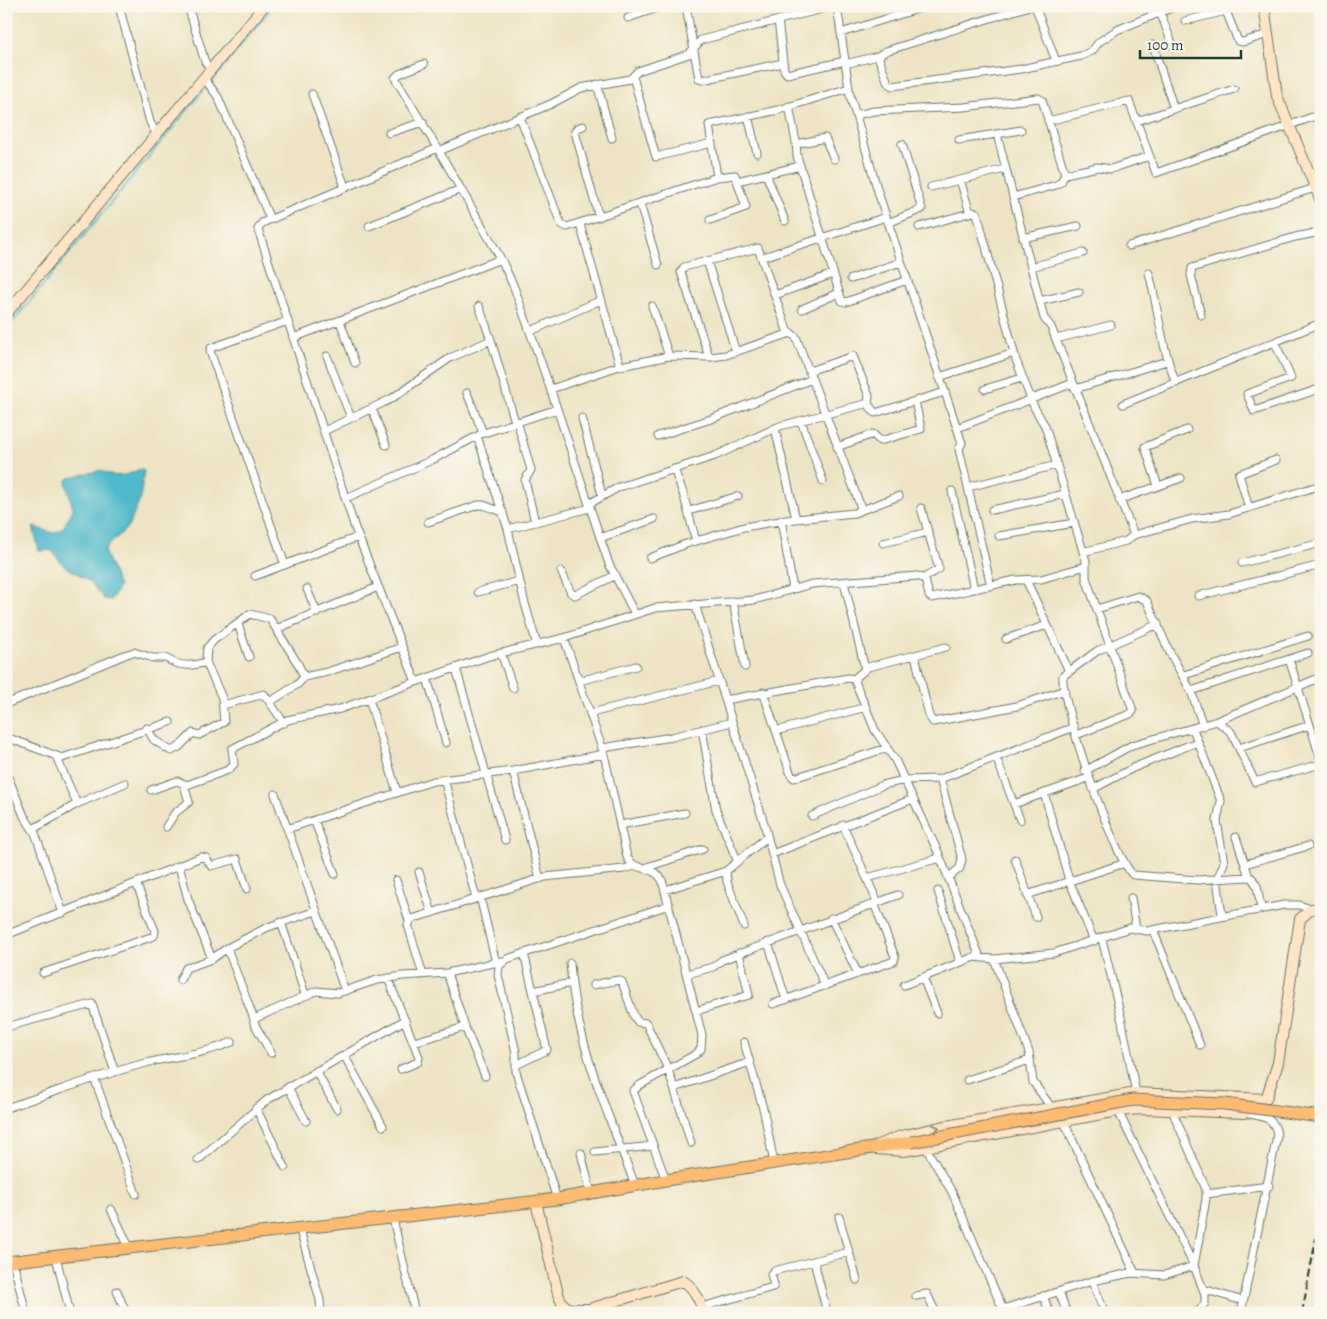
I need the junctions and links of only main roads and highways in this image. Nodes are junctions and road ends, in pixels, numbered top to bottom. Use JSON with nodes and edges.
{"nodes":[{"id":1,"x":264,"y":6,"type":"edge"},
{"id":2,"x":1264,"y":6,"type":"edge"},
{"id":3,"x":1316,"y":184,"type":"edge"},
{"id":4,"x":1321,"y":201,"type":"edge"},
{"id":5,"x":6,"y":314,"type":"edge"},
{"id":6,"x":1316,"y":908,"type":"edge"},
{"id":7,"x":1266,"y":1099,"type":"junction"},
{"id":8,"x":1321,"y":1116,"type":"edge"},
{"id":9,"x":873,"y":1148,"type":"junction"},
{"id":10,"x":536,"y":1202,"type":"junction"},
{"id":11,"x":9,"y":1262,"type":"edge"},
{"id":12,"x":560,"y":1308,"type":"edge"},
{"id":13,"x":703,"y":1310,"type":"edge"}],
"edges":[{"from":1,"to":5,"type":"main road"},
{"from":2,"to":3,"type":"main road"},
{"from":3,"to":4,"type":"main road"},
{"from":6,"to":7,"type":"main road"},
{"from":9,"to":7,"type":"main road","one_way":true},
{"from":7,"to":9,"type":"main road"},
{"from":8,"to":9,"type":"main road","bridge":true},
{"from":9,"to":10,"type":"main road"},
{"from":10,"to":11,"type":"main road"},
{"from":10,"to":12,"type":"main road"},
{"from":12,"to":13,"type":"main road"}]}
